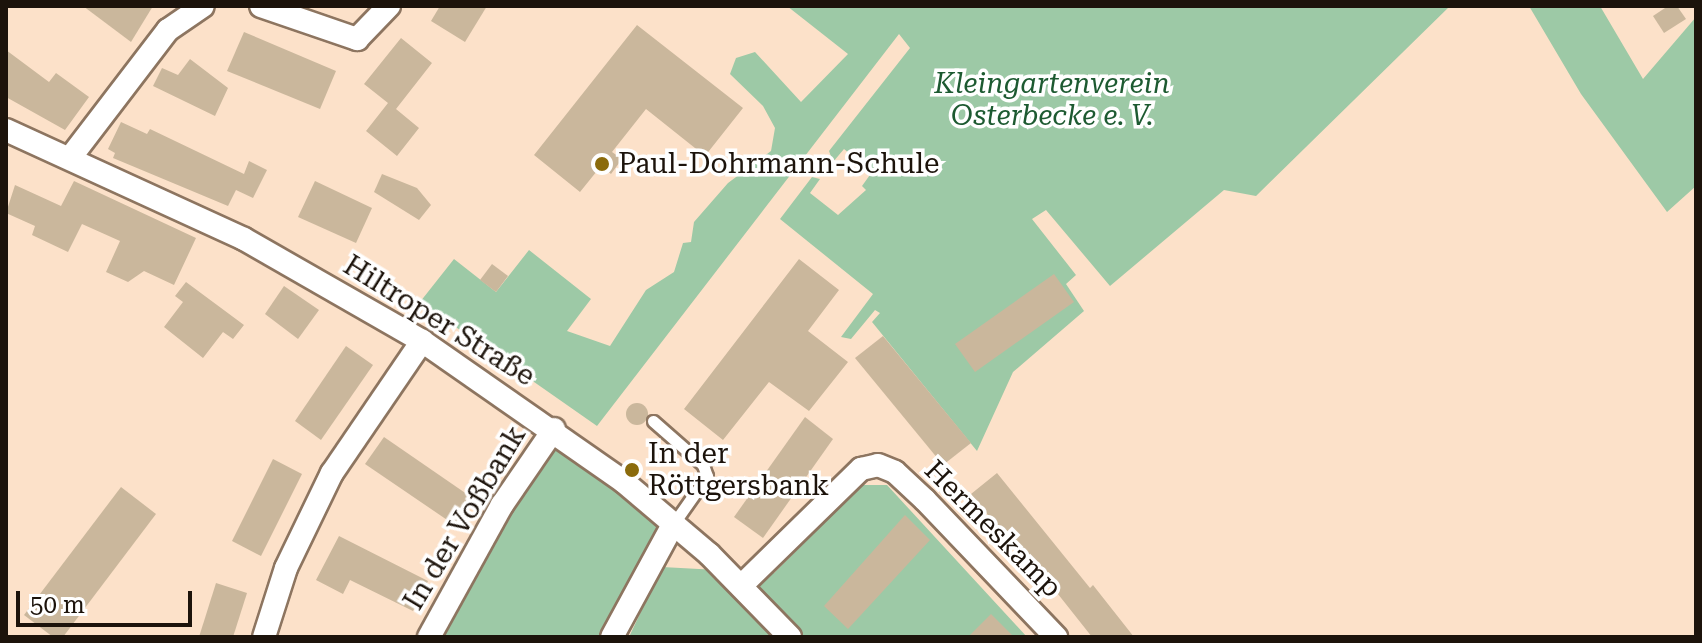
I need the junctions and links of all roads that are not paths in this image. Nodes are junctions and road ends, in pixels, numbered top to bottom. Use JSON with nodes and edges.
{"nodes":[{"id":1,"x":203,"y":6,"type":"edge"},
{"id":2,"x":261,"y":6,"type":"edge"},
{"id":3,"x":389,"y":6,"type":"edge"},
{"id":4,"x":6,"y":130,"type":"edge"},
{"id":5,"x":70,"y":158,"type":"junction"},
{"id":6,"x":422,"y":341,"type":"junction"},
{"id":7,"x":653,"y":421,"type":"dead end"},
{"id":8,"x":554,"y":429,"type":"junction"},
{"id":9,"x":674,"y":523,"type":"junction"},
{"id":10,"x":741,"y":586,"type":"junction"},
{"id":11,"x":264,"y":637,"type":"edge"},
{"id":12,"x":429,"y":637,"type":"edge"},
{"id":13,"x":612,"y":637,"type":"edge"},
{"id":14,"x":790,"y":637,"type":"edge"},
{"id":15,"x":1056,"y":637,"type":"edge"}],
"edges":[{"from":1,"to":5,"type":"street"},
{"from":2,"to":3,"type":"street"},
{"from":4,"to":5,"type":"street","name":"Hiltroper Straße"},
{"from":5,"to":6,"type":"street","name":"Hiltroper Straße"},
{"from":6,"to":8,"type":"street","name":"Hiltroper Straße"},
{"from":6,"to":11,"type":"street"},
{"from":7,"to":9,"type":"lane"},
{"from":8,"to":9,"type":"street","name":"Hiltroper Straße"},
{"from":8,"to":12,"type":"street","name":"In der Voßbank"},
{"from":9,"to":10,"type":"street","name":"Hiltroper Straße"},
{"from":9,"to":13,"type":"street"},
{"from":10,"to":14,"type":"street","name":"Hiltroper Straße"},
{"from":10,"to":15,"type":"street","name":"Hermeskamp"}]}
